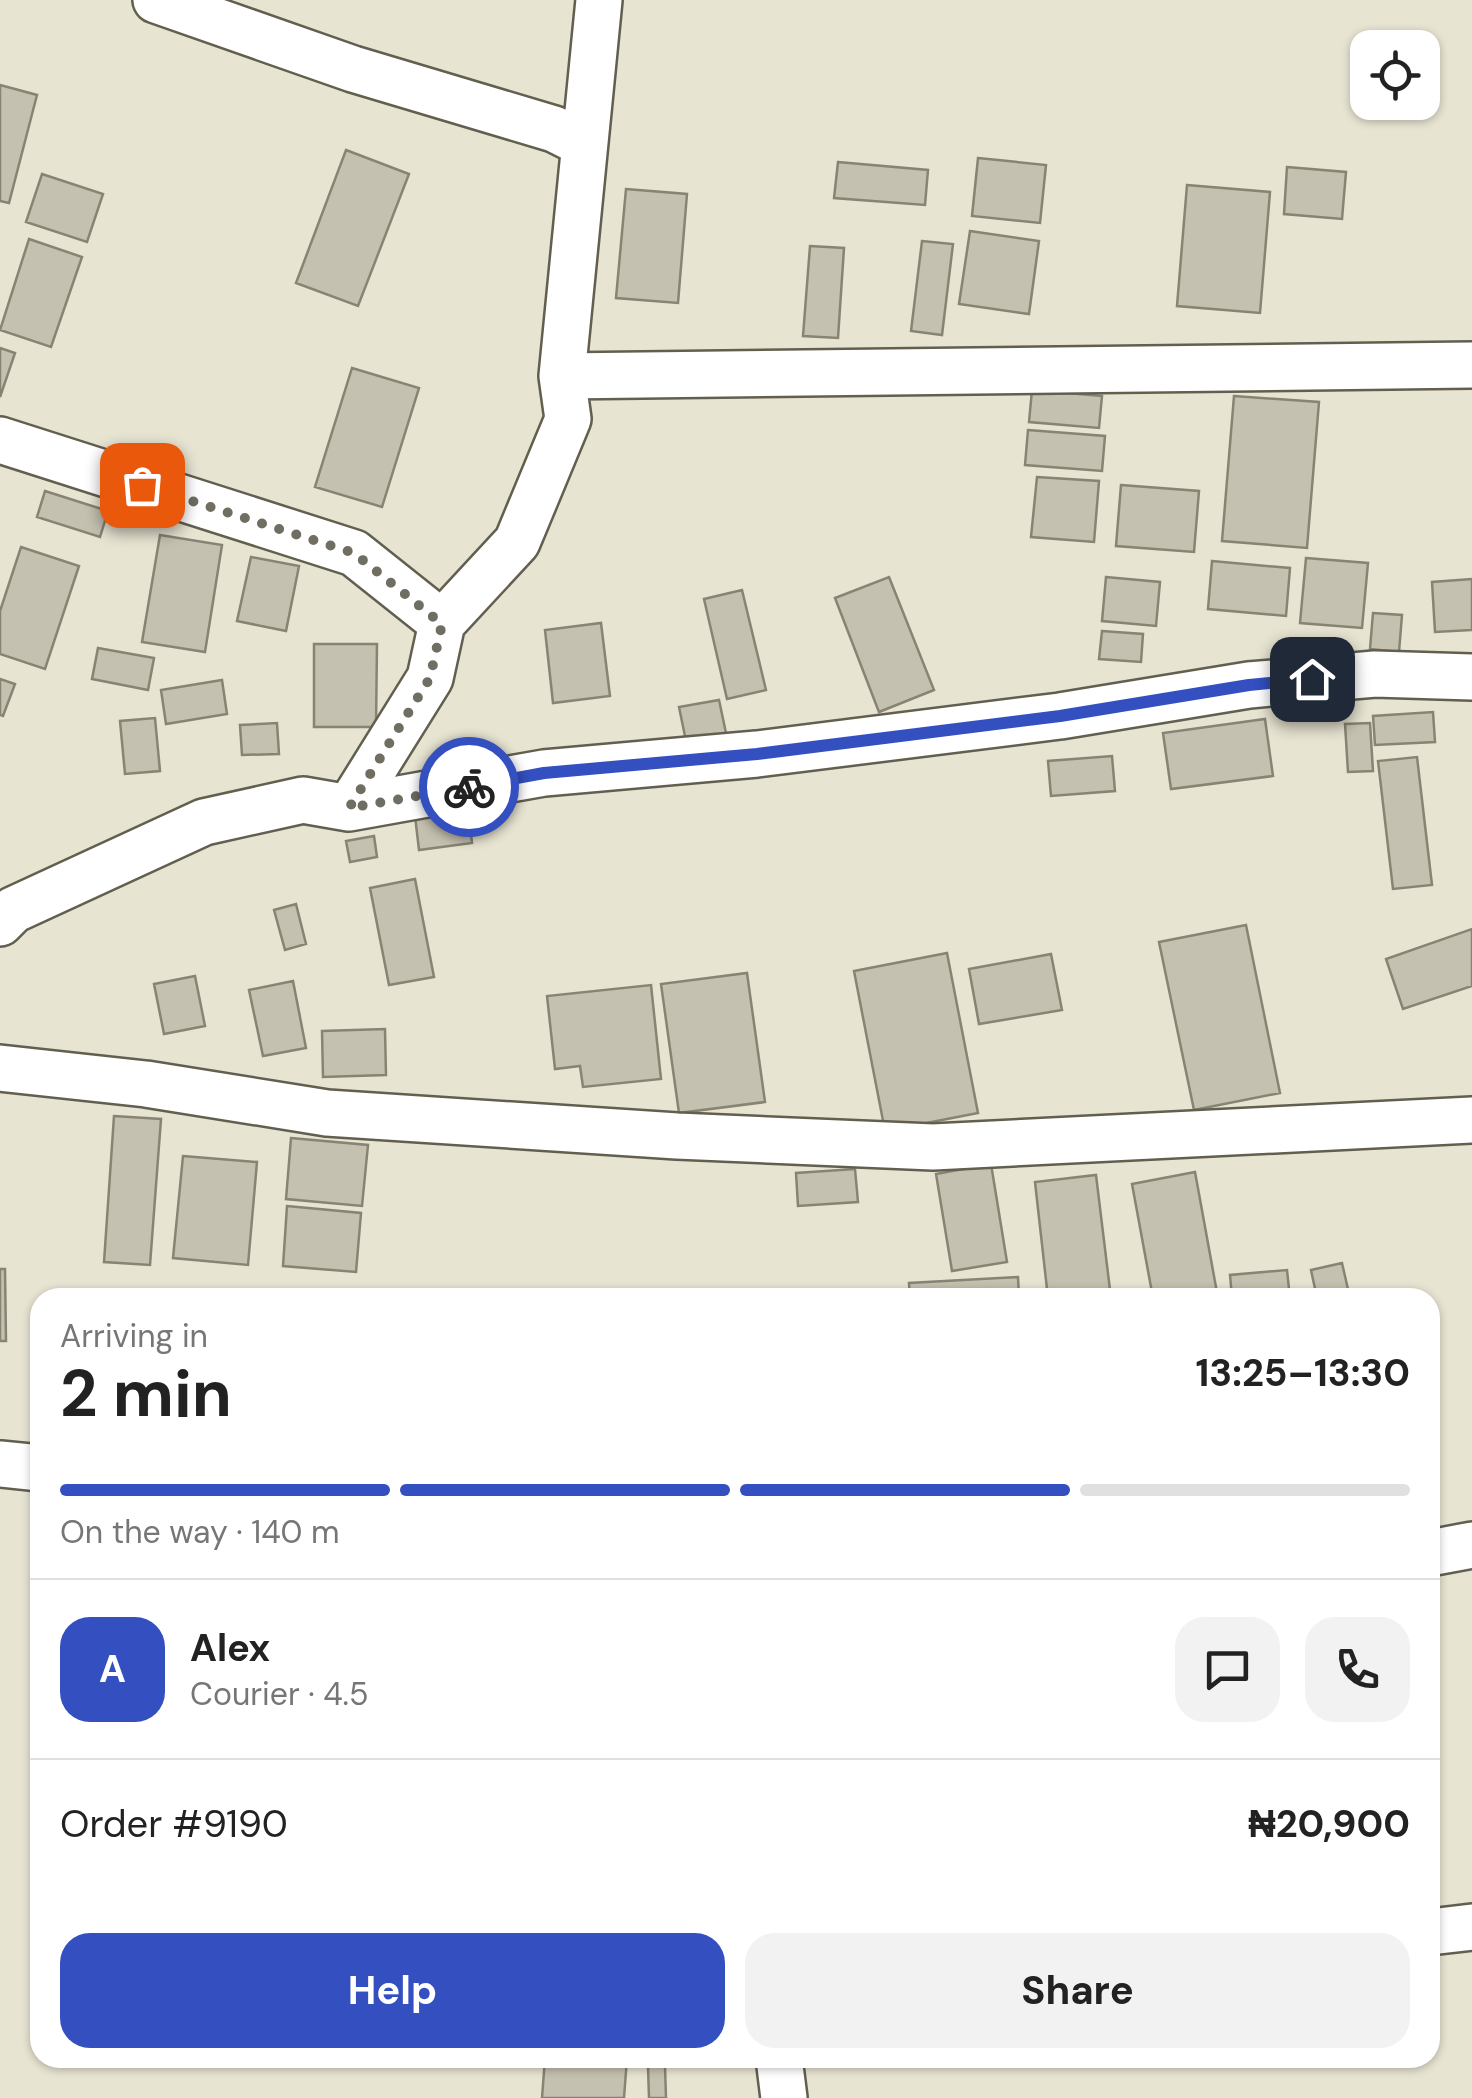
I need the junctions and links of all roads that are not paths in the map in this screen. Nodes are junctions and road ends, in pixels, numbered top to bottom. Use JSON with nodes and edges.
{"nodes":[{"id":1,"x":156,"y":0,"type":"edge"},
{"id":2,"x":599,"y":0,"type":"edge"},
{"id":3,"x":584,"y":144,"type":"junction"},
{"id":4,"x":1472,"y":365,"type":"edge"},
{"id":5,"x":562,"y":376,"type":"junction"},
{"id":6,"x":0,"y":440,"type":"edge"},
{"id":7,"x":442,"y":624,"type":"junction"},
{"id":8,"x":1472,"y":677,"type":"edge"},
{"id":9,"x":349,"y":808,"type":"junction"},
{"id":10,"x":4,"y":912,"type":"edge"},
{"id":11,"x":0,"y":1068,"type":"edge"},
{"id":12,"x":1472,"y":1120,"type":"edge"},
{"id":13,"x":0,"y":1464,"type":"edge"},
{"id":14,"x":30,"y":1467,"type":"edge"},
{"id":15,"x":1472,"y":1546,"type":"edge"},
{"id":16,"x":1440,"y":1552,"type":"edge"},
{"id":17,"x":1472,"y":1927,"type":"edge"},
{"id":18,"x":1440,"y":1931,"type":"edge"},
{"id":19,"x":780,"y":2068,"type":"edge"},
{"id":20,"x":784,"y":2098,"type":"edge"}],
"edges":[{"from":1,"to":3,"type":"street"},
{"from":2,"to":3,"type":"street"},
{"from":3,"to":5,"type":"street"},
{"from":4,"to":5,"type":"street"},
{"from":5,"to":7,"type":"street"},
{"from":6,"to":7,"type":"street"},
{"from":7,"to":9,"type":"street"},
{"from":8,"to":9,"type":"street"},
{"from":9,"to":10,"type":"street"},
{"from":11,"to":12,"type":"street"},
{"from":13,"to":14,"type":"street"},
{"from":15,"to":16,"type":"street"},
{"from":17,"to":18,"type":"street"},
{"from":19,"to":20,"type":"street"}]}
